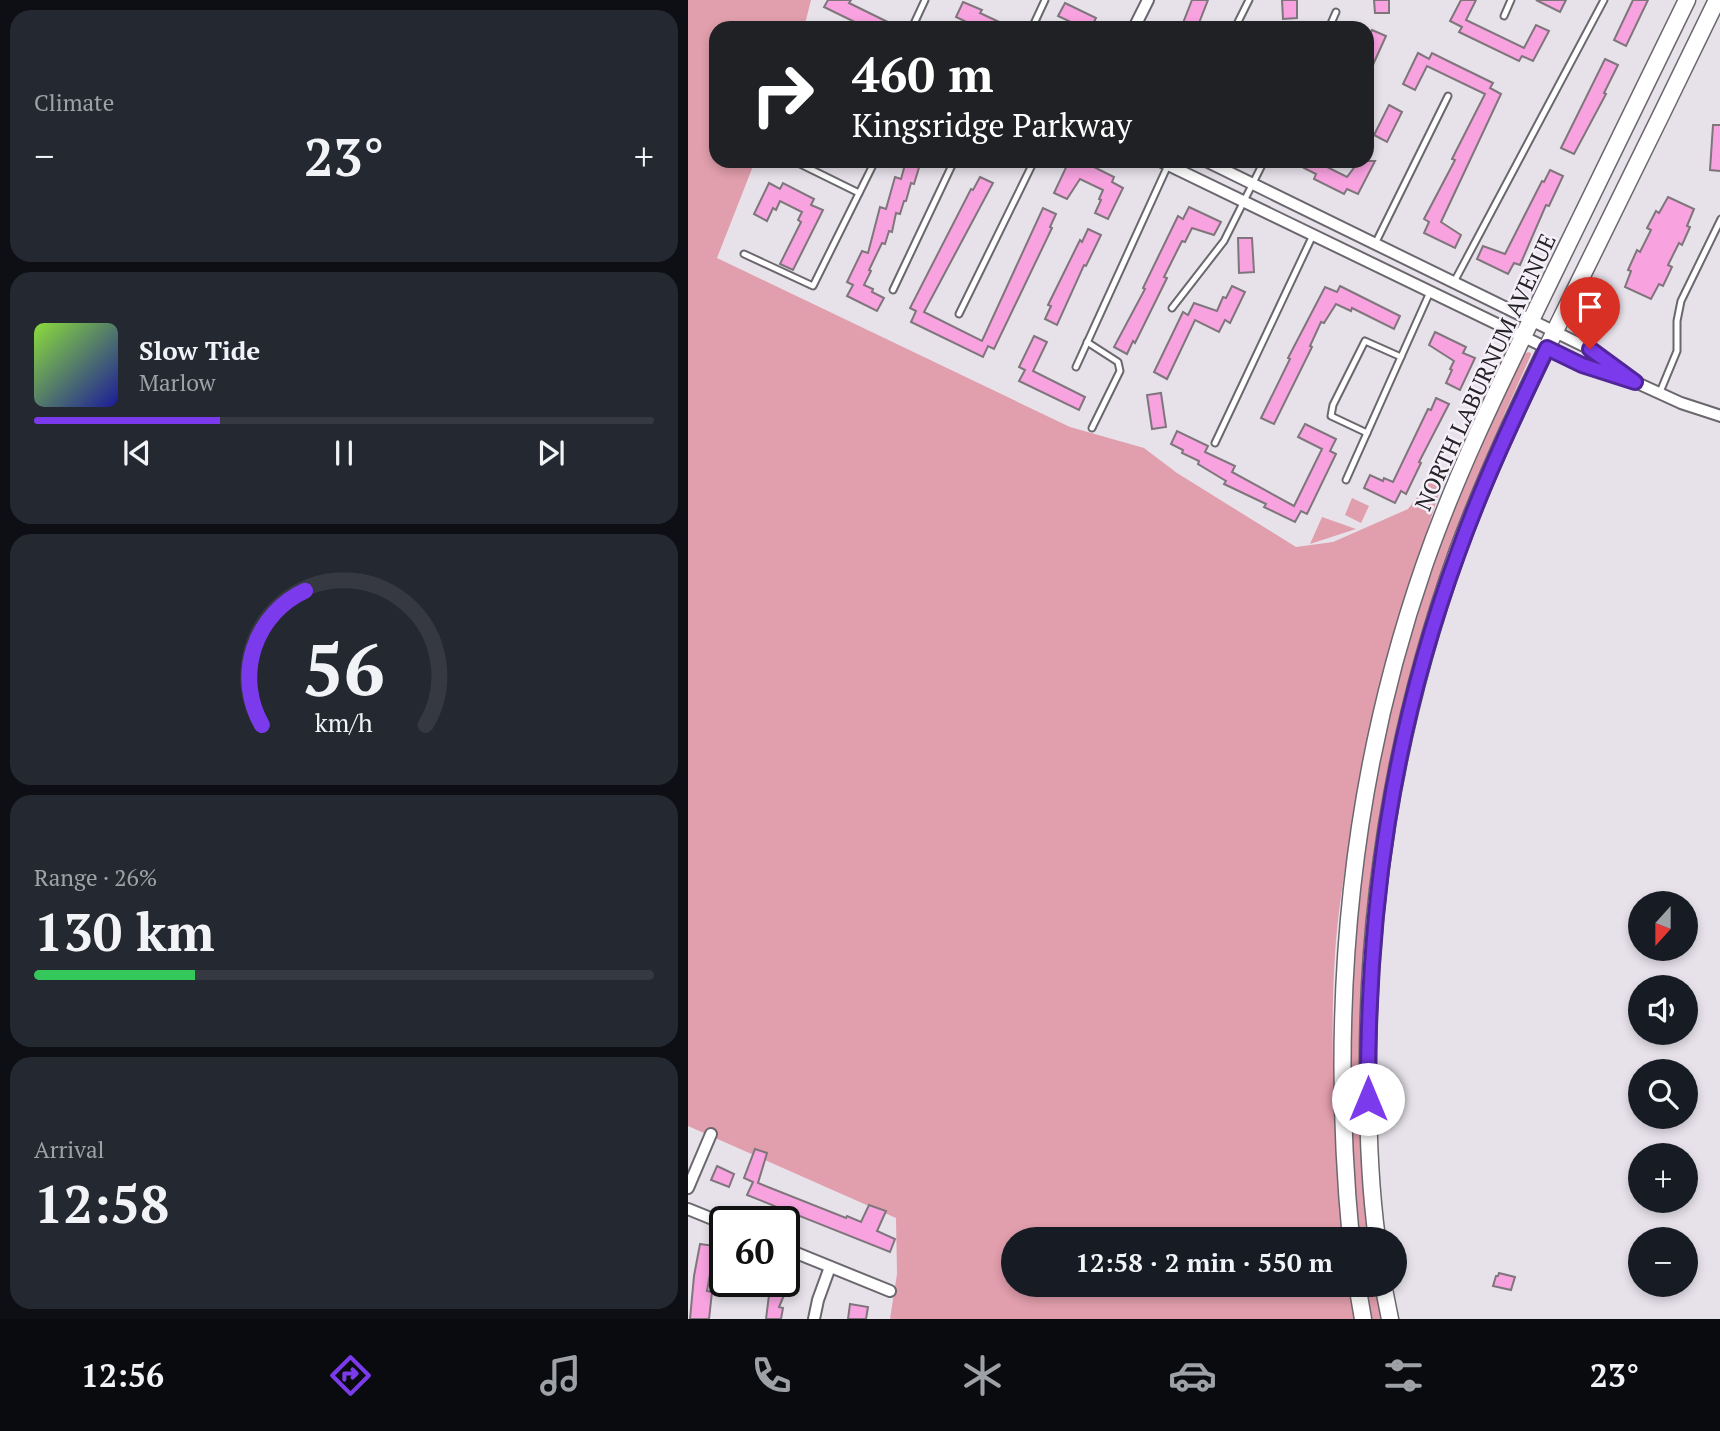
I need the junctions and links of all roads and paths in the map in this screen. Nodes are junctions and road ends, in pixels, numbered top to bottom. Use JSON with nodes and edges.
{"nodes":[{"id":1,"x":925,"y":0,"type":"edge"},
{"id":2,"x":1045,"y":0,"type":"edge"},
{"id":3,"x":1148,"y":0,"type":"edge"},
{"id":4,"x":1249,"y":0,"type":"edge"},
{"id":5,"x":1511,"y":0,"type":"edge"},
{"id":6,"x":1604,"y":0,"type":"edge"},
{"id":7,"x":1687,"y":0,"type":"edge"},
{"id":8,"x":1716,"y":0,"type":"edge"},
{"id":9,"x":1336,"y":12,"type":"dead end"},
{"id":10,"x":1504,"y":16,"type":"dead end"},
{"id":11,"x":915,"y":21,"type":"edge"},
{"id":12,"x":1035,"y":21,"type":"edge"},
{"id":13,"x":1138,"y":21,"type":"edge"},
{"id":14,"x":1238,"y":21,"type":"edge"},
{"id":15,"x":1332,"y":21,"type":"edge"},
{"id":16,"x":1448,"y":96,"type":"dead end"},
{"id":17,"x":808,"y":168,"type":"edge"},
{"id":18,"x":872,"y":168,"type":"edge"},
{"id":19,"x":951,"y":168,"type":"edge"},
{"id":20,"x":1031,"y":168,"type":"edge"},
{"id":21,"x":1163,"y":168,"type":"edge"},
{"id":22,"x":1178,"y":168,"type":"edge"},
{"id":23,"x":1220,"y":168,"type":"edge"},
{"id":24,"x":1261,"y":168,"type":"edge"},
{"id":25,"x":1253,"y":184,"type":"junction"},
{"id":26,"x":859,"y":193,"type":"junction"},
{"id":27,"x":1244,"y":202,"type":"junction"},
{"id":28,"x":1720,"y":219,"type":"edge"},
{"id":29,"x":1313,"y":235,"type":"junction"},
{"id":30,"x":1375,"y":244,"type":"junction"},
{"id":31,"x":744,"y":254,"type":"dead end"},
{"id":32,"x":1450,"y":281,"type":"junction"},
{"id":33,"x":893,"y":290,"type":"dead end"},
{"id":34,"x":1434,"y":294,"type":"junction"},
{"id":35,"x":1172,"y":308,"type":"dead end"},
{"id":36,"x":959,"y":314,"type":"dead end"},
{"id":37,"x":1531,"y":320,"type":"junction"},
{"id":38,"x":1554,"y":332,"type":"junction"},
{"id":39,"x":1523,"y":337,"type":"junction"},
{"id":40,"x":1087,"y":342,"type":"junction"},
{"id":41,"x":1547,"y":348,"type":"junction"},
{"id":42,"x":1401,"y":357,"type":"junction"},
{"id":43,"x":1076,"y":367,"type":"dead end"},
{"id":44,"x":1635,"y":382,"type":"junction"},
{"id":45,"x":1659,"y":393,"type":"junction"},
{"id":46,"x":1720,"y":416,"type":"edge"},
{"id":47,"x":1092,"y":428,"type":"dead end"},
{"id":48,"x":1367,"y":433,"type":"junction"},
{"id":49,"x":1215,"y":443,"type":"dead end"},
{"id":50,"x":1345,"y":480,"type":"dead end"},
{"id":51,"x":711,"y":1134,"type":"dead end"},
{"id":52,"x":688,"y":1188,"type":"edge"},
{"id":53,"x":688,"y":1209,"type":"edge"},
{"id":54,"x":709,"y":1218,"type":"edge"},
{"id":55,"x":1350,"y":1227,"type":"edge"},
{"id":56,"x":1376,"y":1227,"type":"edge"},
{"id":57,"x":800,"y":1254,"type":"edge"},
{"id":58,"x":830,"y":1266,"type":"junction"},
{"id":59,"x":890,"y":1291,"type":"dead end"},
{"id":60,"x":1359,"y":1297,"type":"edge"},
{"id":61,"x":1386,"y":1297,"type":"edge"},
{"id":62,"x":814,"y":1319,"type":"edge"},
{"id":63,"x":1363,"y":1319,"type":"edge"},
{"id":64,"x":1390,"y":1319,"type":"edge"}],
"edges":[{"from":1,"to":11,"type":"lane"},
{"from":2,"to":12,"type":"lane"},
{"from":3,"to":13,"type":"street"},
{"from":4,"to":14,"type":"lane"},
{"from":5,"to":10,"type":"lane"},
{"from":6,"to":32,"type":"lane"},
{"from":7,"to":37,"type":"main road","name":"NORTH LABURNUM AVENUE"},
{"from":8,"to":38,"type":"main road","name":"NORTH LABURNUM AVENUE"},
{"from":9,"to":15,"type":"lane"},
{"from":16,"to":30,"type":"lane"},
{"from":17,"to":26,"type":"lane"},
{"from":18,"to":26,"type":"lane"},
{"from":19,"to":33,"type":"lane"},
{"from":20,"to":36,"type":"lane"},
{"from":21,"to":40,"type":"lane"},
{"from":22,"to":27,"type":"street"},
{"from":23,"to":25,"type":"street"},
{"from":24,"to":25,"type":"lane"},
{"from":25,"to":27,"type":"lane"},
{"from":25,"to":30,"type":"street"},
{"from":26,"to":31,"type":"lane"},
{"from":27,"to":29,"type":"street"},
{"from":27,"to":35,"type":"lane"},
{"from":28,"to":45,"type":"lane"},
{"from":29,"to":34,"type":"street"},
{"from":29,"to":49,"type":"lane"},
{"from":30,"to":32,"type":"street"},
{"from":32,"to":34,"type":"lane"},
{"from":32,"to":37,"type":"street"},
{"from":34,"to":39,"type":"street"},
{"from":34,"to":42,"type":"lane"},
{"from":37,"to":38,"type":"street"},
{"from":37,"to":39,"type":"main road","name":"NORTH LABURNUM AVENUE"},
{"from":38,"to":41,"type":"main road","name":"NORTH LABURNUM AVENUE"},
{"from":38,"to":44,"type":"street"},
{"from":39,"to":41,"type":"street"},
{"from":39,"to":55,"type":"main road","name":"NORTH LABURNUM AVENUE"},
{"from":40,"to":43,"type":"lane"},
{"from":40,"to":47,"type":"lane"},
{"from":41,"to":44,"type":"street"},
{"from":41,"to":56,"type":"main road","name":"NORTH LABURNUM AVENUE"},
{"from":42,"to":48,"type":"lane"},
{"from":42,"to":48,"type":"lane"},
{"from":44,"to":45,"type":"street"},
{"from":45,"to":46,"type":"street"},
{"from":48,"to":50,"type":"lane"},
{"from":51,"to":52,"type":"street"},
{"from":53,"to":54,"type":"street"},
{"from":57,"to":58,"type":"street"},
{"from":58,"to":59,"type":"street"},
{"from":58,"to":62,"type":"street"},
{"from":60,"to":63,"type":"main road"},
{"from":61,"to":64,"type":"main road"}]}
